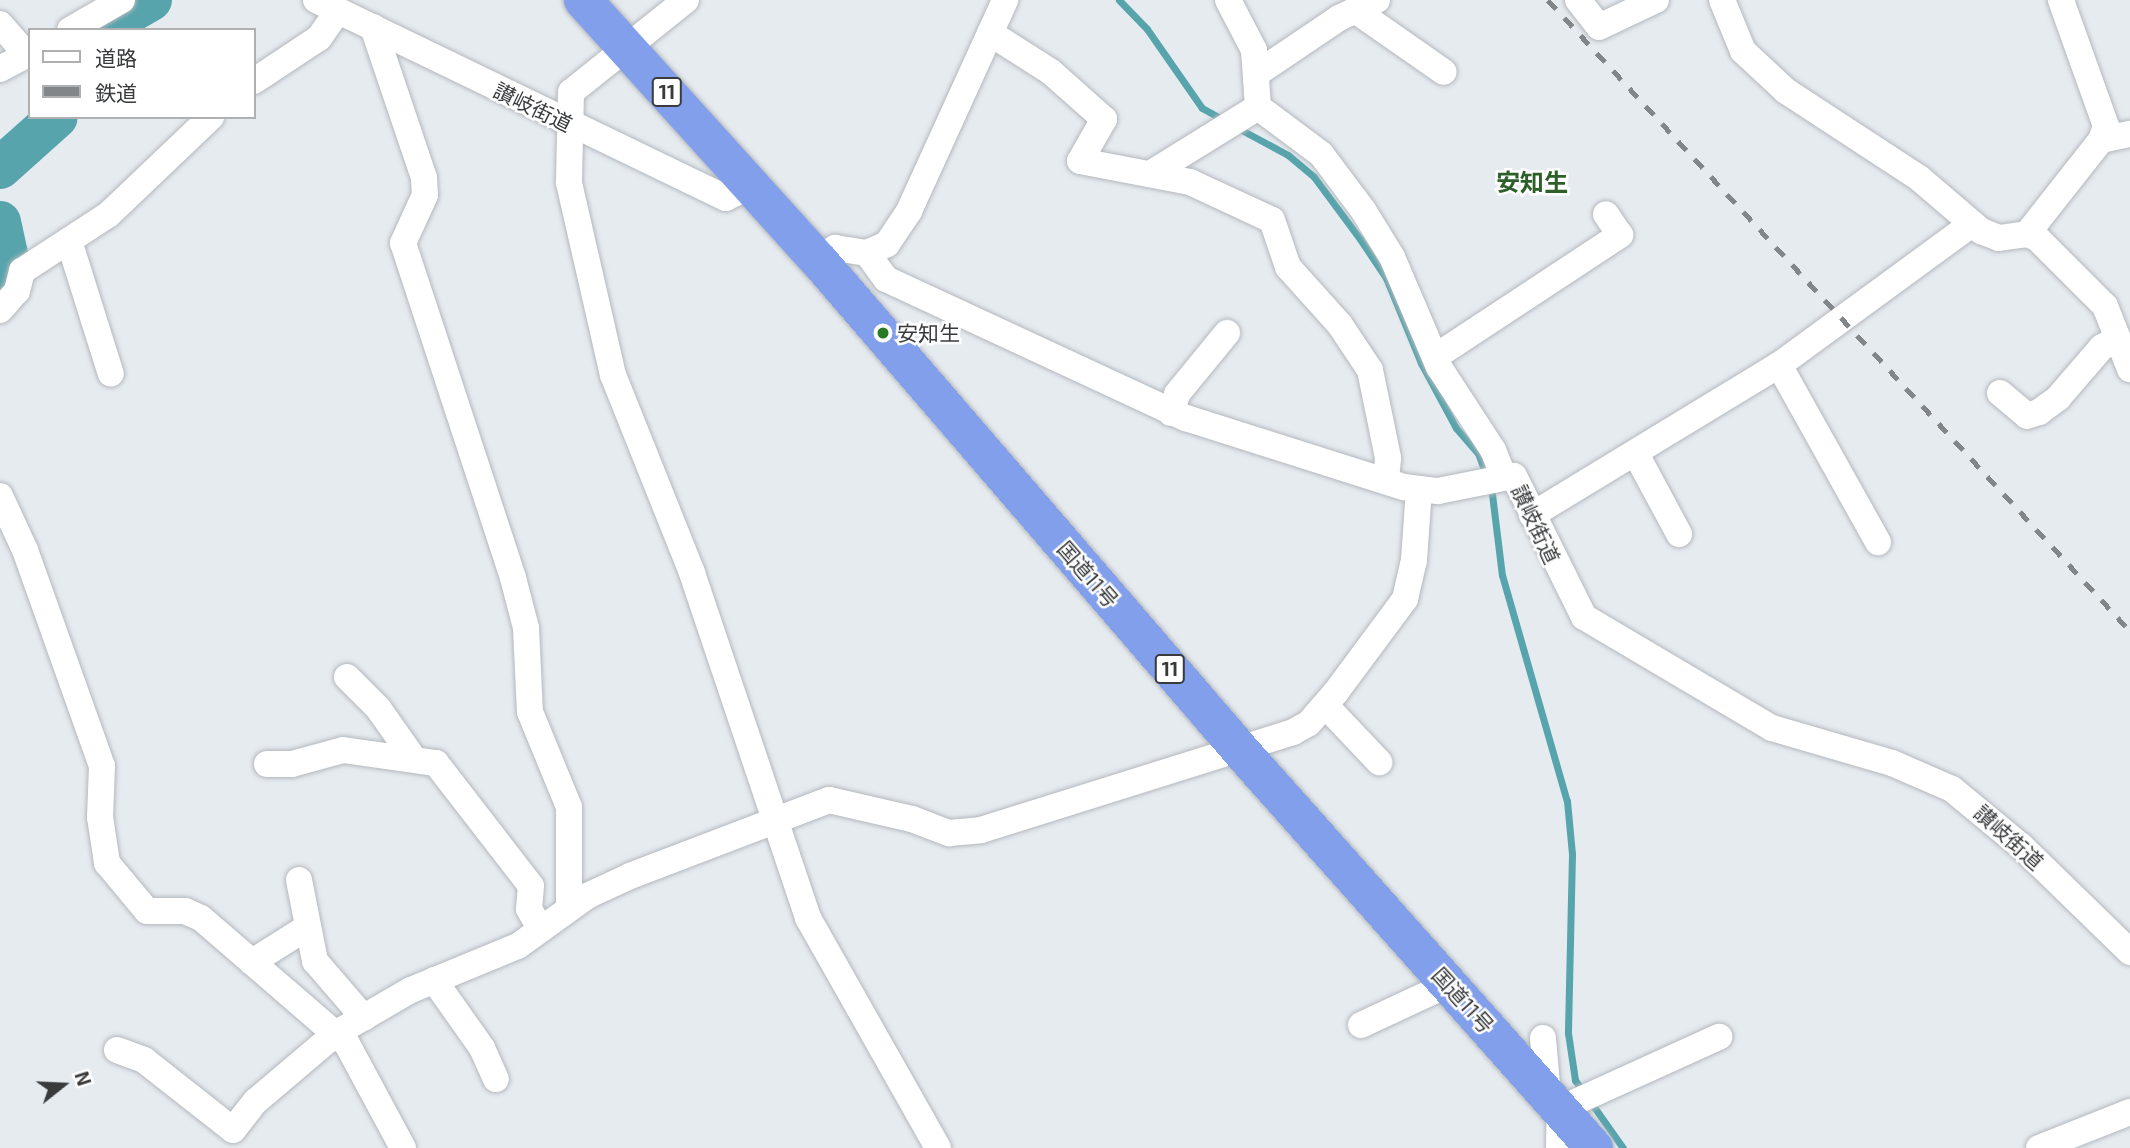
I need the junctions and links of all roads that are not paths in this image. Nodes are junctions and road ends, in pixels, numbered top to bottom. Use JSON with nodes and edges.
{"nodes":[{"id":1,"x":122,"y":0,"type":"edge"},
{"id":2,"x":583,"y":0,"type":"edge"},
{"id":3,"x":686,"y":0,"type":"edge"},
{"id":4,"x":1004,"y":0,"type":"edge"},
{"id":5,"x":1228,"y":0,"type":"edge"},
{"id":6,"x":1578,"y":0,"type":"edge"},
{"id":7,"x":1656,"y":0,"type":"edge"},
{"id":8,"x":1722,"y":0,"type":"edge"},
{"id":9,"x":2061,"y":0,"type":"edge"},
{"id":10,"x":327,"y":5,"type":"edge"},
{"id":11,"x":1366,"y":5,"type":"edge"},
{"id":12,"x":0,"y":24,"type":"edge"},
{"id":13,"x":373,"y":27,"type":"junction"},
{"id":14,"x":73,"y":28,"type":"edge"},
{"id":15,"x":990,"y":33,"type":"junction"},
{"id":16,"x":626,"y":47,"type":"junction"},
{"id":17,"x":28,"y":54,"type":"edge"},
{"id":18,"x":0,"y":69,"type":"edge"},
{"id":19,"x":1259,"y":72,"type":"junction"},
{"id":20,"x":1444,"y":72,"type":"dead end"},
{"id":21,"x":256,"y":80,"type":"edge"},
{"id":22,"x":1258,"y":107,"type":"junction"},
{"id":23,"x":209,"y":119,"type":"edge"},
{"id":24,"x":574,"y":127,"type":"junction"},
{"id":25,"x":2130,"y":134,"type":"edge"},
{"id":26,"x":2101,"y":140,"type":"junction"},
{"id":27,"x":1150,"y":174,"type":"junction"},
{"id":28,"x":751,"y":185,"type":"junction"},
{"id":29,"x":1606,"y":214,"type":"dead end"},
{"id":30,"x":1972,"y":223,"type":"junction"},
{"id":31,"x":2027,"y":234,"type":"junction"},
{"id":32,"x":69,"y":241,"type":"junction"},
{"id":33,"x":867,"y":253,"type":"junction"},
{"id":34,"x":820,"y":262,"type":"junction"},
{"id":35,"x":0,"y":310,"type":"edge"},
{"id":36,"x":1227,"y":333,"type":"dead end"},
{"id":37,"x":2118,"y":340,"type":"junction"},
{"id":38,"x":1435,"y":357,"type":"junction"},
{"id":39,"x":1779,"y":365,"type":"junction"},
{"id":40,"x":2130,"y":369,"type":"edge"},
{"id":41,"x":111,"y":374,"type":"dead end"},
{"id":42,"x":2000,"y":393,"type":"dead end"},
{"id":43,"x":1171,"y":413,"type":"junction"},
{"id":44,"x":1636,"y":454,"type":"junction"},
{"id":45,"x":1503,"y":475,"type":"junction"},
{"id":46,"x":1386,"y":480,"type":"junction"},
{"id":47,"x":1419,"y":489,"type":"junction"},
{"id":48,"x":0,"y":496,"type":"edge"},
{"id":49,"x":1532,"y":515,"type":"junction"},
{"id":50,"x":1679,"y":534,"type":"dead end"},
{"id":51,"x":1878,"y":542,"type":"dead end"},
{"id":52,"x":347,"y":677,"type":"dead end"},
{"id":53,"x":1325,"y":705,"type":"junction"},
{"id":54,"x":1241,"y":751,"type":"junction"},
{"id":55,"x":414,"y":759,"type":"junction"},
{"id":56,"x":1379,"y":762,"type":"dead end"},
{"id":57,"x":267,"y":764,"type":"dead end"},
{"id":58,"x":775,"y":821,"type":"junction"},
{"id":59,"x":299,"y":880,"type":"dead end"},
{"id":60,"x":569,"y":907,"type":"junction"},
{"id":61,"x":306,"y":928,"type":"junction"},
{"id":62,"x":540,"y":928,"type":"junction"},
{"id":63,"x":2130,"y":952,"type":"edge"},
{"id":64,"x":251,"y":962,"type":"junction"},
{"id":65,"x":434,"y":981,"type":"junction"},
{"id":66,"x":1449,"y":984,"type":"junction"},
{"id":67,"x":364,"y":1018,"type":"junction"},
{"id":68,"x":1361,"y":1025,"type":"dead end"},
{"id":69,"x":335,"y":1034,"type":"junction"},
{"id":70,"x":1719,"y":1037,"type":"dead end"},
{"id":71,"x":1542,"y":1038,"type":"dead end"},
{"id":72,"x":117,"y":1050,"type":"dead end"},
{"id":73,"x":496,"y":1079,"type":"dead end"},
{"id":74,"x":1554,"y":1102,"type":"junction"},
{"id":75,"x":2130,"y":1112,"type":"edge"},
{"id":76,"x":403,"y":1148,"type":"edge"},
{"id":77,"x":938,"y":1148,"type":"edge"},
{"id":78,"x":1559,"y":1148,"type":"edge"},
{"id":79,"x":1594,"y":1148,"type":"edge"},
{"id":80,"x":2039,"y":1148,"type":"edge"}],
"edges":[{"from":1,"to":14,"type":"street"},
{"from":2,"to":16,"type":"highway","name":"国道11号","number":"11"},
{"from":3,"to":16,"type":"street"},
{"from":4,"to":15,"type":"street"},
{"from":5,"to":19,"type":"street"},
{"from":6,"to":7,"type":"street"},
{"from":8,"to":30,"type":"street"},
{"from":9,"to":26,"type":"street"},
{"from":10,"to":13,"type":"street","name":"讃岐街道"},
{"from":10,"to":21,"type":"street"},
{"from":11,"to":19,"type":"street"},
{"from":11,"to":20,"type":"street"},
{"from":12,"to":17,"type":"street"},
{"from":13,"to":24,"type":"street","name":"讃岐街道"},
{"from":13,"to":60,"type":"street"},
{"from":15,"to":27,"type":"street"},
{"from":15,"to":33,"type":"street"},
{"from":16,"to":24,"type":"street"},
{"from":16,"to":28,"type":"highway","name":"国道11号","number":"11"},
{"from":17,"to":18,"type":"street"},
{"from":19,"to":22,"type":"street"},
{"from":22,"to":27,"type":"street"},
{"from":22,"to":38,"type":"street"},
{"from":23,"to":32,"type":"street"},
{"from":24,"to":28,"type":"street","name":"讃岐街道"},
{"from":24,"to":58,"type":"street"},
{"from":25,"to":26,"type":"street"},
{"from":26,"to":31,"type":"street"},
{"from":27,"to":46,"type":"street"},
{"from":28,"to":34,"type":"highway","name":"国道11号","number":"11"},
{"from":29,"to":38,"type":"street"},
{"from":30,"to":31,"type":"street"},
{"from":30,"to":39,"type":"street"},
{"from":31,"to":37,"type":"street"},
{"from":32,"to":35,"type":"street"},
{"from":32,"to":41,"type":"street"},
{"from":33,"to":34,"type":"street"},
{"from":33,"to":43,"type":"street","name":"讃岐街道"},
{"from":34,"to":54,"type":"highway","name":"国道11号","number":"11"},
{"from":36,"to":43,"type":"street"},
{"from":37,"to":40,"type":"street"},
{"from":37,"to":42,"type":"street"},
{"from":38,"to":45,"type":"street"},
{"from":39,"to":44,"type":"street"},
{"from":39,"to":51,"type":"street"},
{"from":43,"to":46,"type":"street","name":"讃岐街道"},
{"from":44,"to":49,"type":"street"},
{"from":44,"to":50,"type":"street"},
{"from":45,"to":47,"type":"street","name":"讃岐街道"},
{"from":45,"to":49,"type":"street","name":"讃岐街道"},
{"from":46,"to":47,"type":"street","name":"讃岐街道"},
{"from":47,"to":53,"type":"street"},
{"from":48,"to":64,"type":"street"},
{"from":49,"to":63,"type":"street","name":"讃岐街道"},
{"from":52,"to":55,"type":"street"},
{"from":53,"to":54,"type":"street"},
{"from":53,"to":56,"type":"street"},
{"from":54,"to":58,"type":"street"},
{"from":54,"to":66,"type":"highway","name":"国道11号","number":"11"},
{"from":55,"to":57,"type":"street"},
{"from":55,"to":62,"type":"street"},
{"from":58,"to":60,"type":"street"},
{"from":58,"to":77,"type":"street"},
{"from":59,"to":61,"type":"street"},
{"from":60,"to":62,"type":"street"},
{"from":61,"to":64,"type":"street"},
{"from":61,"to":67,"type":"street"},
{"from":62,"to":65,"type":"street"},
{"from":64,"to":69,"type":"street"},
{"from":65,"to":67,"type":"street"},
{"from":65,"to":73,"type":"street"},
{"from":66,"to":68,"type":"street"},
{"from":66,"to":74,"type":"highway","name":"国道11号","number":"11"},
{"from":67,"to":69,"type":"street"},
{"from":69,"to":72,"type":"street"},
{"from":69,"to":76,"type":"street"},
{"from":70,"to":74,"type":"street"},
{"from":71,"to":74,"type":"street"},
{"from":74,"to":78,"type":"street"},
{"from":74,"to":79,"type":"highway","name":"国道11号","number":"11"},
{"from":75,"to":80,"type":"street"}]}
